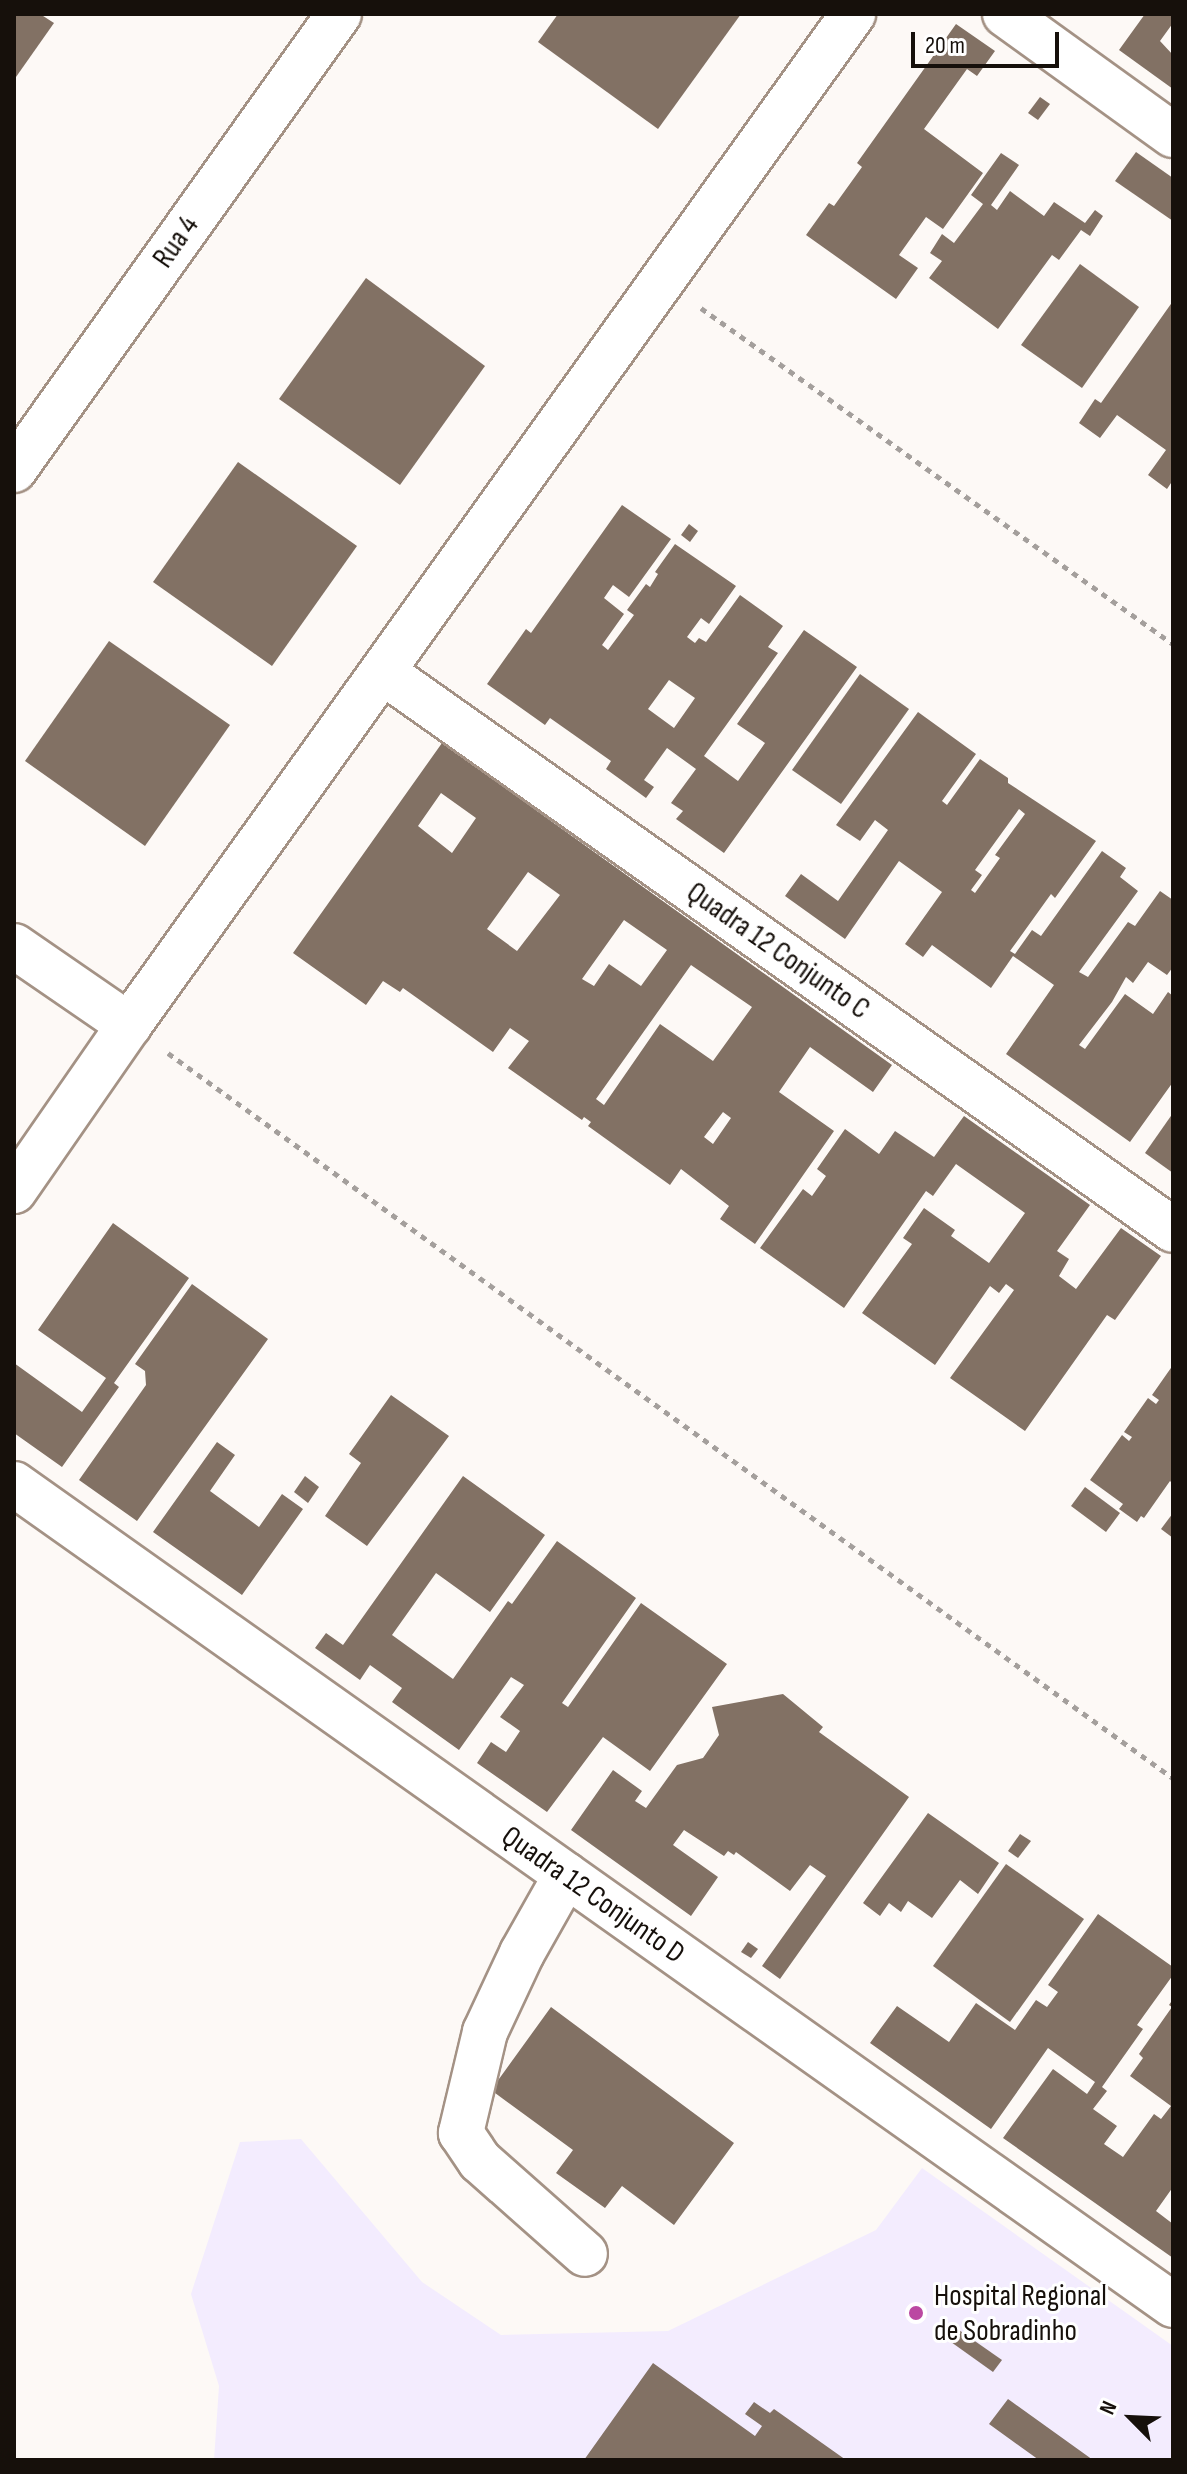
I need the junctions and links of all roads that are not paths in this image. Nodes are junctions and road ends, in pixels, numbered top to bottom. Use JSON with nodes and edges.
{"nodes":[{"id":1,"x":853,"y":14,"type":"edge"},
{"id":2,"x":1005,"y":14,"type":"edge"},
{"id":3,"x":337,"y":15,"type":"edge"},
{"id":4,"x":1173,"y":135,"type":"edge"},
{"id":5,"x":14,"y":470,"type":"edge"},
{"id":6,"x":383,"y":672,"type":"junction"},
{"id":7,"x":14,"y":946,"type":"edge"},
{"id":8,"x":129,"y":1025,"type":"junction"},
{"id":9,"x":14,"y":1191,"type":"edge"},
{"id":10,"x":1173,"y":1230,"type":"edge"},
{"id":11,"x":14,"y":1484,"type":"edge"},
{"id":12,"x":566,"y":1875,"type":"junction"},
{"id":13,"x":585,"y":2254,"type":"dead end"},
{"id":14,"x":1173,"y":2305,"type":"edge"}],
"edges":[{"from":1,"to":6,"type":"street"},
{"from":2,"to":4,"type":"street"},
{"from":3,"to":5,"type":"street","name":"Rua 4"},
{"from":6,"to":8,"type":"street"},
{"from":6,"to":10,"type":"street","name":"Quadra 12 Conjunto C"},
{"from":7,"to":8,"type":"street"},
{"from":8,"to":9,"type":"street"},
{"from":11,"to":12,"type":"street","name":"Quadra 12 Conjunto D"},
{"from":12,"to":13,"type":"street"},
{"from":12,"to":14,"type":"street","name":"Quadra 12 Conjunto D"}]}
